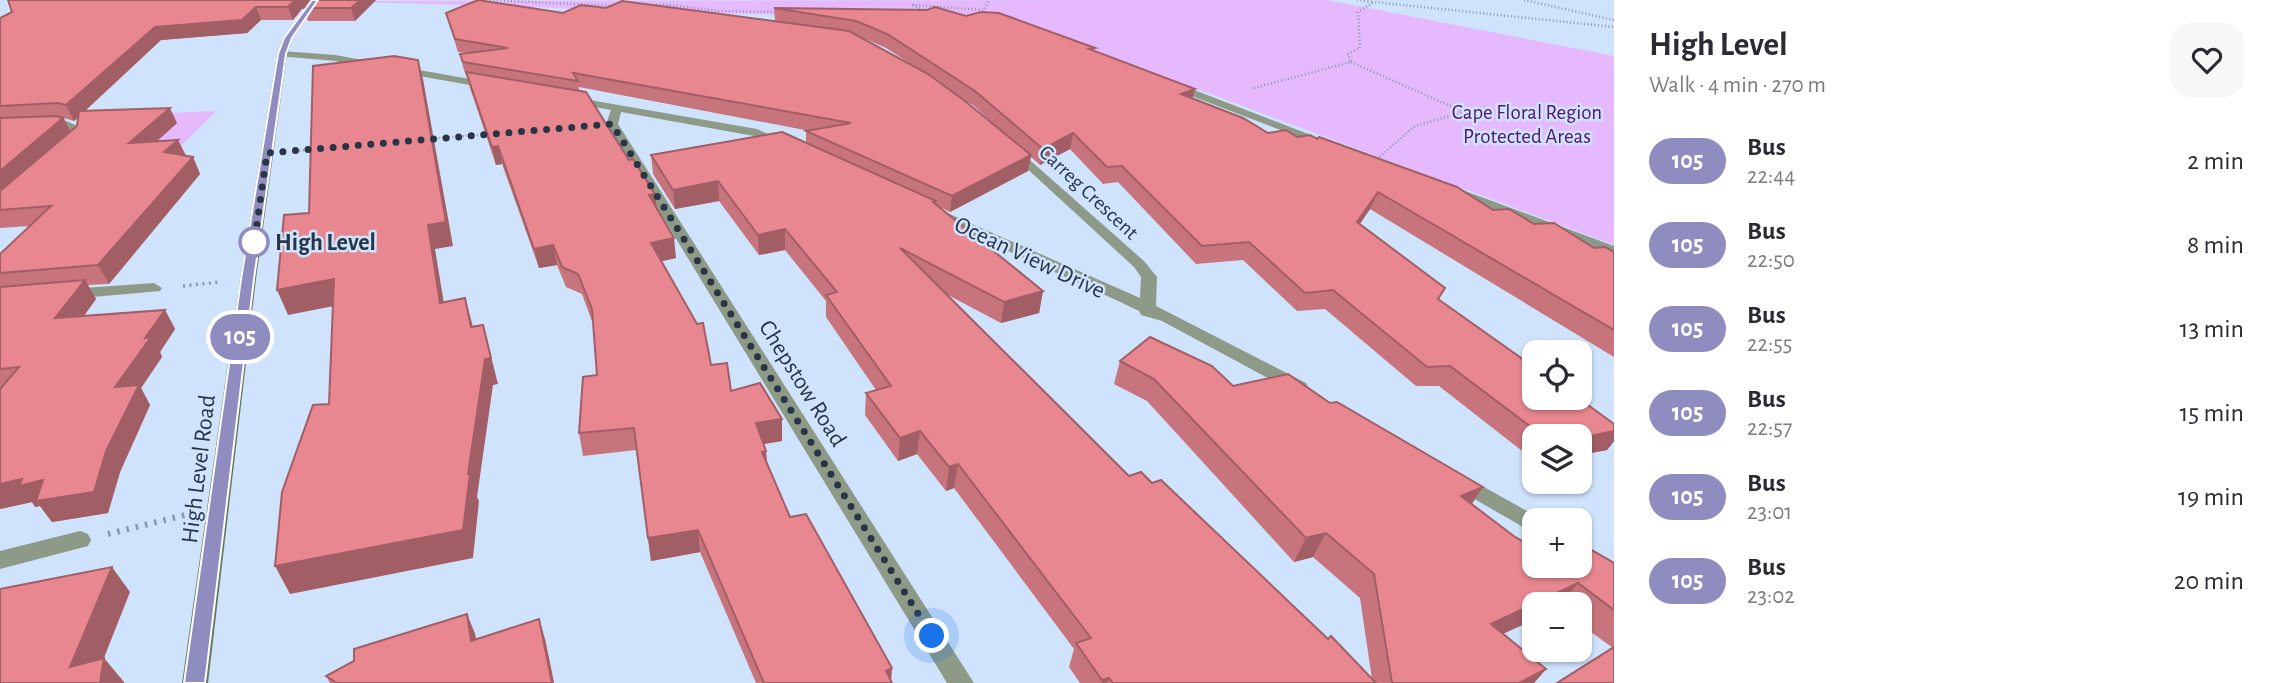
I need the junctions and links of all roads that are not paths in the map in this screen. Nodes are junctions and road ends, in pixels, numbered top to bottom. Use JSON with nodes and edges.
{"nodes":[{"id":1,"x":314,"y":0,"type":"edge"},
{"id":2,"x":327,"y":46,"type":"dead end"},
{"id":3,"x":282,"y":54,"type":"junction"},
{"id":4,"x":1163,"y":82,"type":"edge"},
{"id":5,"x":563,"y":93,"type":"edge"},
{"id":6,"x":607,"y":106,"type":"junction"},
{"id":7,"x":0,"y":128,"type":"edge"},
{"id":8,"x":1005,"y":141,"type":"edge"},
{"id":9,"x":799,"y":151,"type":"edge"},
{"id":10,"x":60,"y":155,"type":"edge"},
{"id":11,"x":1375,"y":161,"type":"edge"},
{"id":12,"x":1450,"y":190,"type":"edge"},
{"id":13,"x":923,"y":207,"type":"edge"},
{"id":14,"x":1614,"y":251,"type":"edge"},
{"id":15,"x":154,"y":288,"type":"road end"},
{"id":16,"x":51,"y":296,"type":"edge"},
{"id":17,"x":1147,"y":311,"type":"junction"},
{"id":18,"x":1315,"y":397,"type":"edge"},
{"id":19,"x":1442,"y":471,"type":"edge"},
{"id":20,"x":1522,"y":518,"type":"edge"},
{"id":21,"x":80,"y":540,"type":"road end"},
{"id":22,"x":0,"y":560,"type":"edge"},
{"id":23,"x":195,"y":683,"type":"edge"},
{"id":24,"x":961,"y":683,"type":"edge"}],
"edges":[{"from":1,"to":3,"type":"street","name":"High Level Road"},
{"from":2,"to":3,"type":"street"},
{"from":3,"to":23,"type":"street","name":"High Level Road"},
{"from":4,"to":11,"type":"street"},
{"from":5,"to":6,"type":"street"},
{"from":6,"to":9,"type":"street"},
{"from":6,"to":24,"type":"street","name":"Chepstow Road"},
{"from":7,"to":10,"type":"street"},
{"from":8,"to":17,"type":"street","name":"Carreg Crescent"},
{"from":12,"to":14,"type":"street"},
{"from":13,"to":17,"type":"street","name":"Ocean View Drive"},
{"from":15,"to":16,"type":"street"},
{"from":17,"to":18,"type":"street","name":"Ocean View Drive"},
{"from":19,"to":20,"type":"street"},
{"from":21,"to":22,"type":"street"}]}
